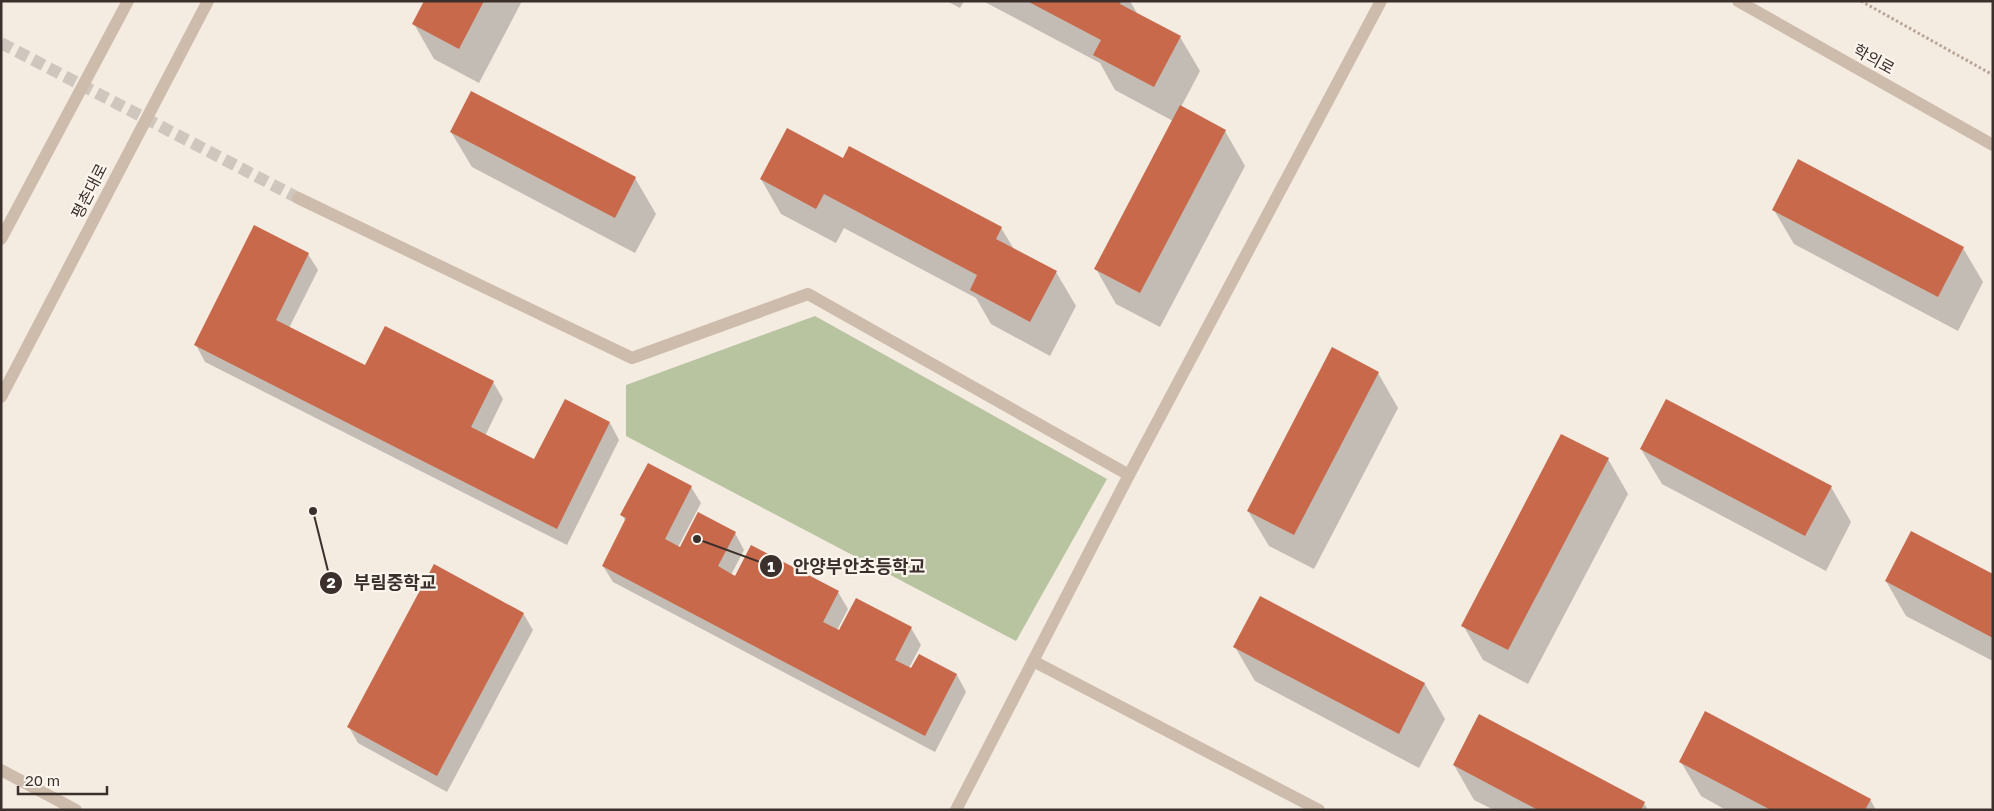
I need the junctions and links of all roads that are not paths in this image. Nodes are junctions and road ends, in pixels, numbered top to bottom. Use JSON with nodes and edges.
{"nodes":[{"id":1,"x":128,"y":1,"type":"edge"},
{"id":2,"x":208,"y":1,"type":"edge"},
{"id":3,"x":1381,"y":1,"type":"edge"},
{"id":4,"x":1738,"y":1,"type":"edge"},
{"id":5,"x":1993,"y":145,"type":"edge"},
{"id":6,"x":298,"y":198,"type":"tunnel mouth"},
{"id":7,"x":1,"y":239,"type":"edge"},
{"id":8,"x":1,"y":397,"type":"edge"},
{"id":9,"x":1130,"y":475,"type":"junction"},
{"id":10,"x":1033,"y":661,"type":"junction"},
{"id":11,"x":1,"y":770,"type":"edge"},
{"id":12,"x":76,"y":810,"type":"edge"},
{"id":13,"x":956,"y":810,"type":"edge"},
{"id":14,"x":1319,"y":810,"type":"edge"}],
"edges":[{"from":1,"to":7,"type":"street"},
{"from":2,"to":8,"type":"street","name":"평촌대로"},
{"from":3,"to":9,"type":"street"},
{"from":4,"to":5,"type":"street","name":"학의로"},
{"from":6,"to":9,"type":"street"},
{"from":9,"to":10,"type":"street"},
{"from":10,"to":13,"type":"street"},
{"from":10,"to":14,"type":"street"},
{"from":11,"to":12,"type":"street"}]}
